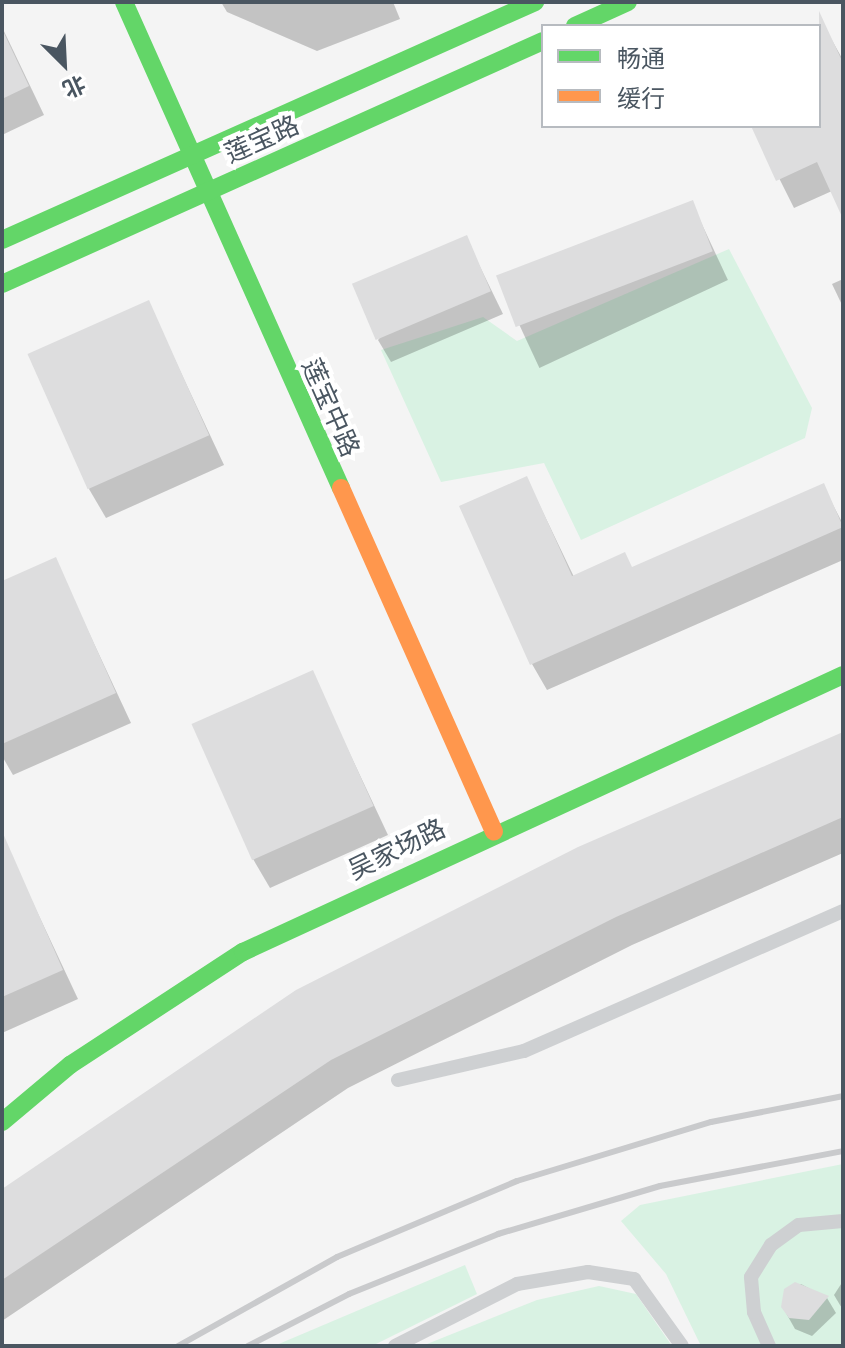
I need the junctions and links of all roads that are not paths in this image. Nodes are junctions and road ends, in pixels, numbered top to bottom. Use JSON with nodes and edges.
{"nodes":[{"id":1,"x":124,"y":2,"type":"edge"},
{"id":2,"x":535,"y":2,"type":"edge"},
{"id":3,"x":628,"y":2,"type":"edge"},
{"id":4,"x":579,"y":24,"type":"edge"},
{"id":5,"x":541,"y":42,"type":"edge"},
{"id":6,"x":188,"y":159,"type":"junction"},
{"id":7,"x":204,"y":195,"type":"junction"},
{"id":8,"x":2,"y":240,"type":"edge"},
{"id":9,"x":2,"y":284,"type":"edge"},
{"id":10,"x":843,"y":675,"type":"edge"},
{"id":11,"x":494,"y":832,"type":"junction"},
{"id":12,"x":843,"y":911,"type":"edge"},
{"id":13,"x":398,"y":1080,"type":"dead end"},
{"id":14,"x":2,"y":1122,"type":"edge"},
{"id":15,"x":843,"y":1221,"type":"edge"},
{"id":16,"x":765,"y":1344,"type":"edge"},
{"id":17,"x":395,"y":1346,"type":"edge"},
{"id":18,"x":682,"y":1346,"type":"edge"}],
"edges":[{"from":1,"to":6,"type":"street","name":"莲宝中路"},
{"from":2,"to":6,"type":"street","name":"莲宝路"},
{"from":3,"to":4,"type":"street"},
{"from":5,"to":7,"type":"street","name":"莲宝路"},
{"from":6,"to":7,"type":"street","name":"莲宝中路"},
{"from":6,"to":8,"type":"street","name":"莲宝路"},
{"from":7,"to":9,"type":"street","name":"莲宝路"},
{"from":7,"to":11,"type":"street","name":"莲宝中路"},
{"from":10,"to":11,"type":"street","name":"吴家场路"},
{"from":11,"to":14,"type":"street","name":"吴家场路"},
{"from":12,"to":13,"type":"lane"},
{"from":15,"to":16,"type":"lane"},
{"from":17,"to":18,"type":"lane"}]}
